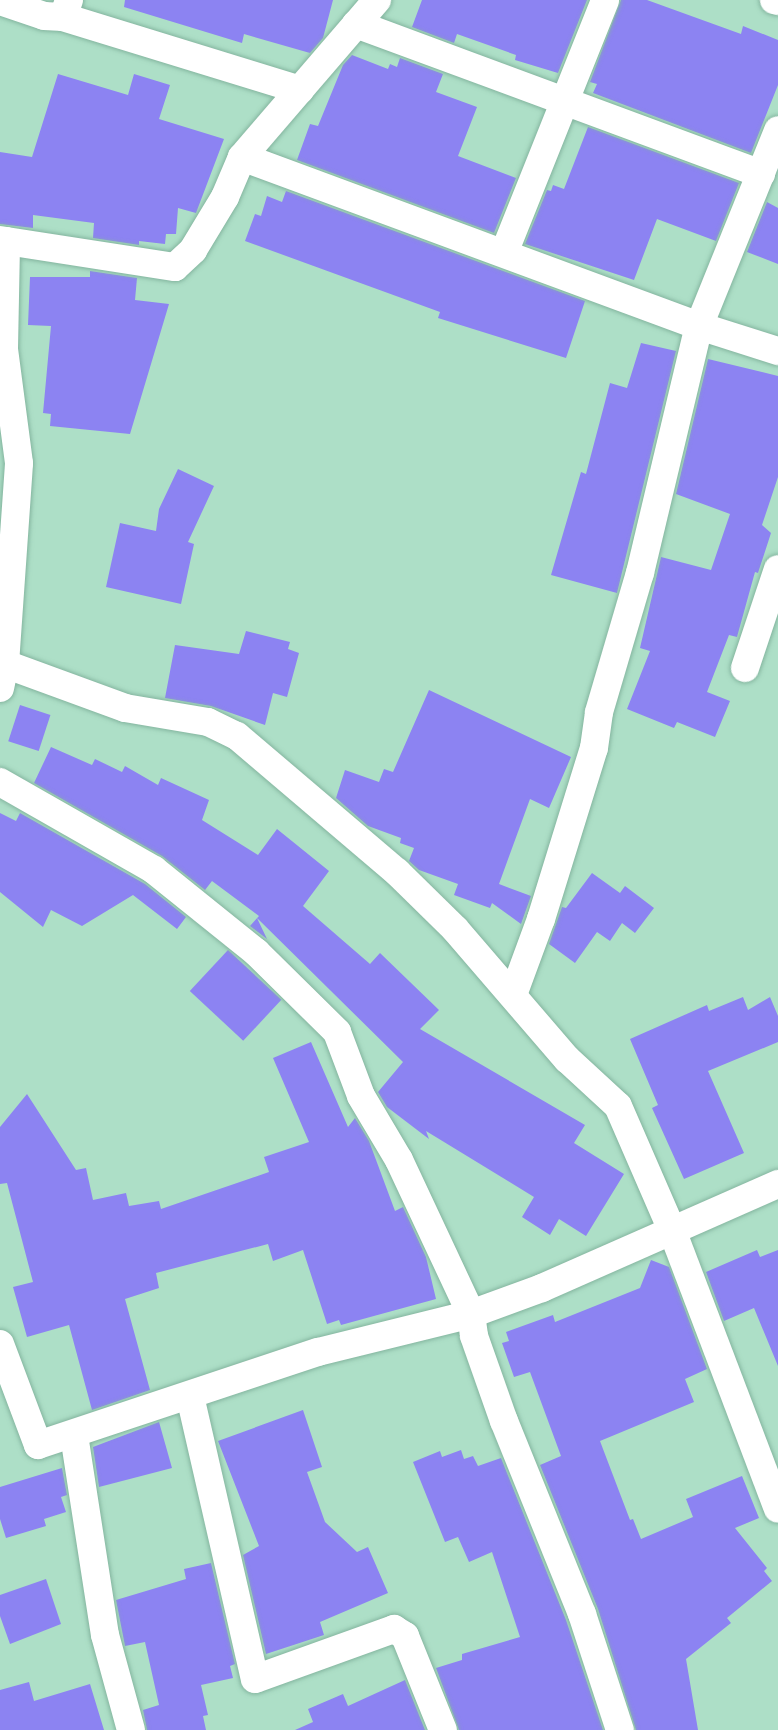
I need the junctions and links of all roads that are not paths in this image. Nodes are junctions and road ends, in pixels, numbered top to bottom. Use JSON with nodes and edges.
{"nodes":[{"id":1,"x":377,"y":0,"type":"edge"},
{"id":2,"x":605,"y":0,"type":"edge"},
{"id":3,"x":0,"y":1,"type":"edge"},
{"id":4,"x":66,"y":9,"type":"edge"},
{"id":5,"x":356,"y":24,"type":"junction"},
{"id":6,"x":300,"y":90,"type":"junction"},
{"id":7,"x":565,"y":103,"type":"junction"},
{"id":8,"x":778,"y":130,"type":"edge"},
{"id":9,"x":242,"y":157,"type":"junction"},
{"id":10,"x":761,"y":174,"type":"junction"},
{"id":11,"x":3,"y":240,"type":"edge"},
{"id":12,"x":504,"y":253,"type":"junction"},
{"id":13,"x":699,"y":326,"type":"junction"},
{"id":14,"x":778,"y":351,"type":"edge"},
{"id":15,"x":778,"y":569,"type":"edge"},
{"id":16,"x":745,"y":668,"type":"dead end"},
{"id":17,"x":3,"y":676,"type":"edge"},
{"id":18,"x":0,"y":782,"type":"edge"},
{"id":19,"x":513,"y":994,"type":"junction"},
{"id":20,"x":778,"y":1184,"type":"edge"},
{"id":21,"x":672,"y":1230,"type":"junction"},
{"id":22,"x":471,"y":1314,"type":"junction"},
{"id":23,"x":0,"y":1344,"type":"edge"},
{"id":24,"x":190,"y":1396,"type":"junction"},
{"id":25,"x":74,"y":1434,"type":"junction"},
{"id":26,"x":778,"y":1509,"type":"edge"},
{"id":27,"x":130,"y":1730,"type":"edge"},
{"id":28,"x":442,"y":1730,"type":"edge"},
{"id":29,"x":620,"y":1730,"type":"edge"}],
"edges":[{"from":1,"to":5,"type":"street"},
{"from":2,"to":7,"type":"street"},
{"from":3,"to":4,"type":"street"},
{"from":4,"to":6,"type":"street"},
{"from":5,"to":6,"type":"street"},
{"from":5,"to":7,"type":"street"},
{"from":6,"to":9,"type":"street"},
{"from":7,"to":10,"type":"street"},
{"from":7,"to":12,"type":"street"},
{"from":8,"to":10,"type":"street"},
{"from":9,"to":11,"type":"street"},
{"from":9,"to":12,"type":"street"},
{"from":10,"to":13,"type":"street"},
{"from":11,"to":17,"type":"street"},
{"from":12,"to":13,"type":"street"},
{"from":13,"to":14,"type":"street"},
{"from":13,"to":19,"type":"street"},
{"from":15,"to":16,"type":"street"},
{"from":17,"to":19,"type":"street"},
{"from":18,"to":22,"type":"street"},
{"from":19,"to":21,"type":"street"},
{"from":20,"to":21,"type":"street"},
{"from":21,"to":22,"type":"street"},
{"from":21,"to":26,"type":"street"},
{"from":22,"to":24,"type":"street"},
{"from":22,"to":29,"type":"street"},
{"from":23,"to":25,"type":"street"},
{"from":24,"to":25,"type":"street"},
{"from":24,"to":28,"type":"street"},
{"from":25,"to":27,"type":"street"}]}
